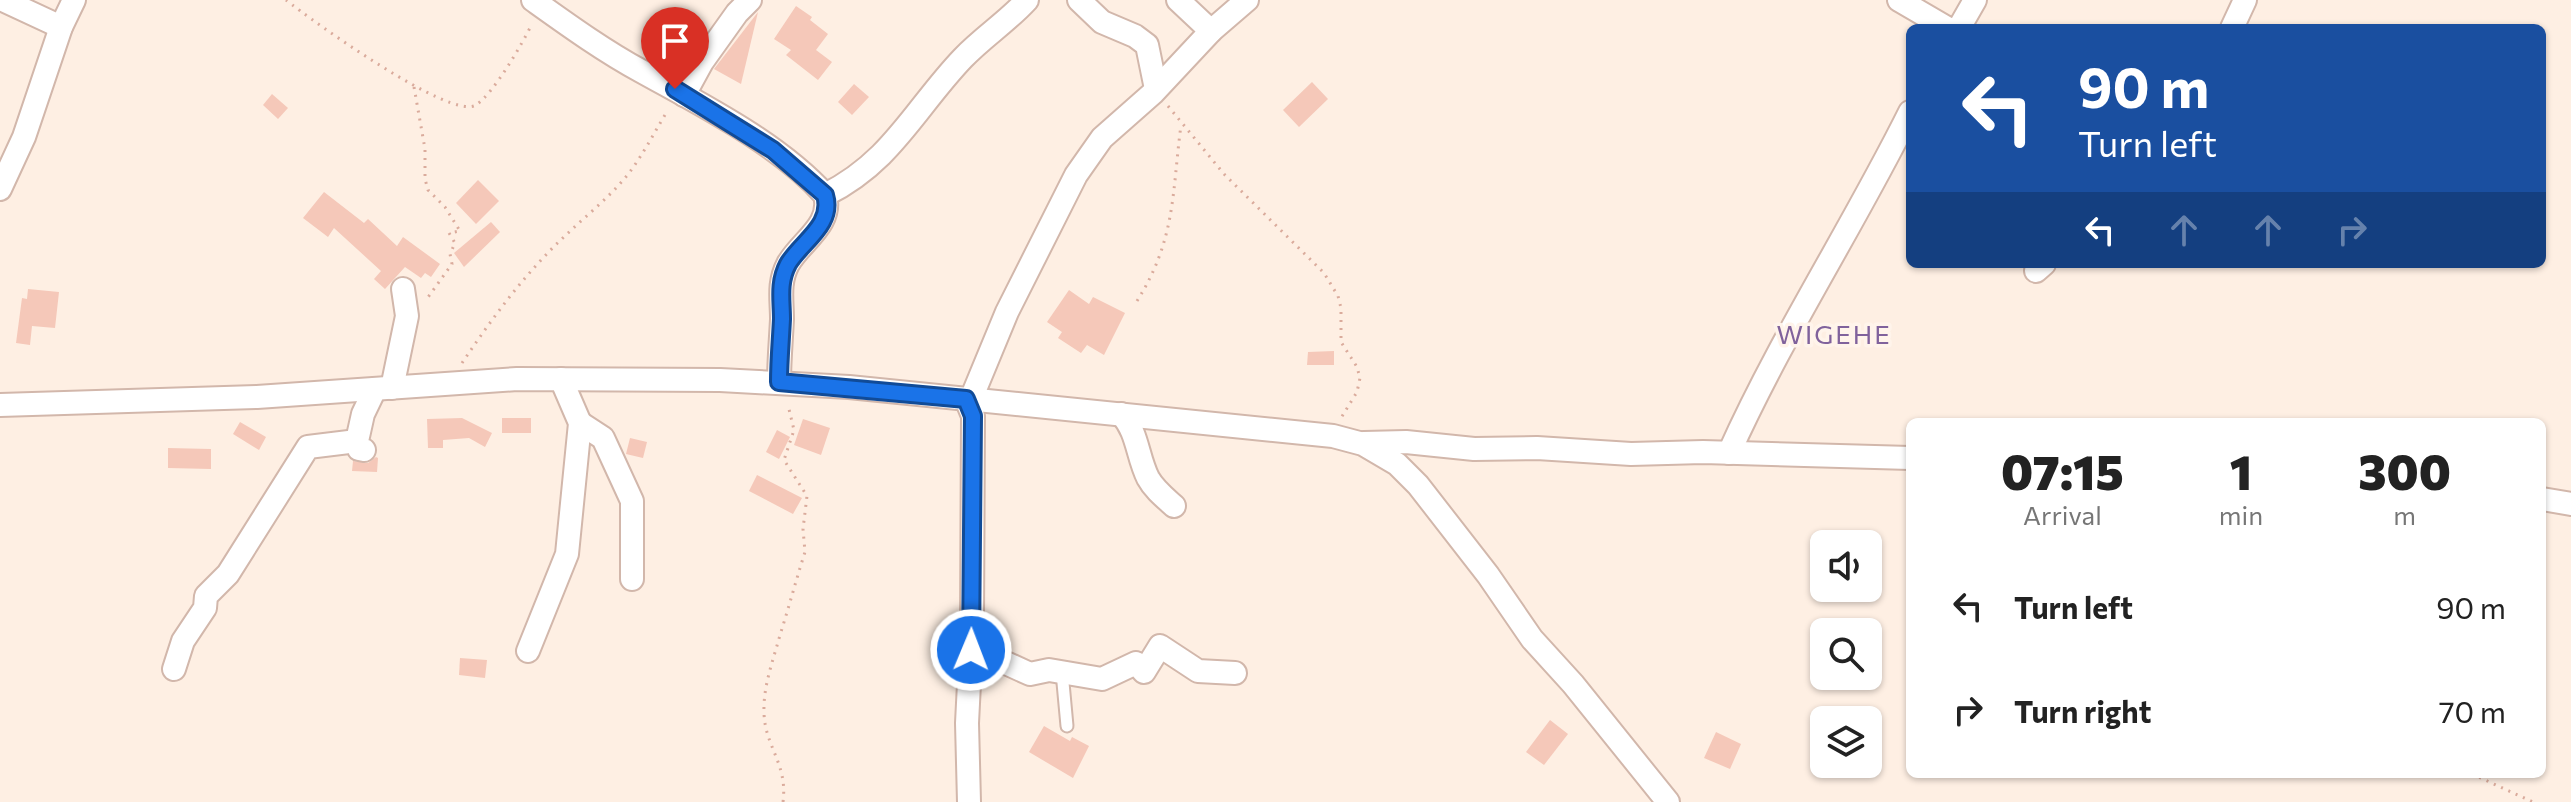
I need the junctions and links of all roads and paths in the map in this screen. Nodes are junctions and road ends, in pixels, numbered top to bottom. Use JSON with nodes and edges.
{"nodes":[{"id":1,"x":3,"y":0,"type":"edge"},
{"id":2,"x":74,"y":0,"type":"edge"},
{"id":3,"x":286,"y":0,"type":"edge"},
{"id":4,"x":750,"y":0,"type":"edge"},
{"id":5,"x":1027,"y":0,"type":"edge"},
{"id":6,"x":1079,"y":0,"type":"edge"},
{"id":7,"x":1178,"y":0,"type":"edge"},
{"id":8,"x":1247,"y":0,"type":"edge"},
{"id":9,"x":1899,"y":0,"type":"edge"},
{"id":10,"x":1975,"y":0,"type":"edge"},
{"id":11,"x":2245,"y":0,"type":"edge"},
{"id":12,"x":537,"y":3,"type":"edge"},
{"id":13,"x":1940,"y":24,"type":"edge"},
{"id":14,"x":1961,"y":24,"type":"edge"},
{"id":15,"x":2234,"y":24,"type":"edge"},
{"id":16,"x":61,"y":27,"type":"junction"},
{"id":17,"x":1211,"y":31,"type":"junction"},
{"id":18,"x":414,"y":85,"type":"junction"},
{"id":19,"x":1156,"y":89,"type":"junction"},
{"id":20,"x":681,"y":93,"type":"junction"},
{"id":21,"x":1906,"y":119,"type":"edge"},
{"id":22,"x":1181,"y":124,"type":"junction"},
{"id":23,"x":0,"y":189,"type":"edge"},
{"id":24,"x":825,"y":195,"type":"junction"},
{"id":25,"x":403,"y":289,"type":"dead end"},
{"id":26,"x":1137,"y":301,"type":"dead end"},
{"id":27,"x":404,"y":328,"type":"junction"},
{"id":28,"x":561,"y":379,"type":"junction"},
{"id":29,"x":779,"y":382,"type":"junction"},
{"id":30,"x":452,"y":385,"type":"junction"},
{"id":31,"x":384,"y":389,"type":"junction"},
{"id":32,"x":969,"y":399,"type":"junction"},
{"id":33,"x":0,"y":405,"type":"edge"},
{"id":34,"x":1121,"y":414,"type":"junction"},
{"id":35,"x":580,"y":423,"type":"junction"},
{"id":36,"x":1333,"y":436,"type":"junction"},
{"id":37,"x":1358,"y":443,"type":"junction"},
{"id":38,"x":1729,"y":453,"type":"junction"},
{"id":39,"x":1906,"y":458,"type":"edge"},
{"id":40,"x":2546,"y":500,"type":"edge"},
{"id":41,"x":2571,"y":504,"type":"edge"},
{"id":42,"x":1174,"y":506,"type":"dead end"},
{"id":43,"x":632,"y":579,"type":"dead end"},
{"id":44,"x":528,"y":651,"type":"dead end"},
{"id":45,"x":174,"y":669,"type":"dead end"},
{"id":46,"x":1062,"y":672,"type":"junction"},
{"id":47,"x":1235,"y":673,"type":"dead end"},
{"id":48,"x":970,"y":676,"type":"junction"},
{"id":49,"x":1067,"y":726,"type":"dead end"},
{"id":50,"x":2481,"y":778,"type":"edge"},
{"id":51,"x":783,"y":802,"type":"edge"},
{"id":52,"x":969,"y":802,"type":"edge"},
{"id":53,"x":1668,"y":802,"type":"edge"},
{"id":54,"x":2533,"y":802,"type":"edge"}],
"edges":[{"from":1,"to":16,"type":"street"},
{"from":2,"to":16,"type":"street"},
{"from":3,"to":18,"type":"path"},
{"from":4,"to":20,"type":"street"},
{"from":5,"to":24,"type":"street"},
{"from":6,"to":19,"type":"street"},
{"from":7,"to":17,"type":"street"},
{"from":8,"to":17,"type":"street"},
{"from":9,"to":13,"type":"street"},
{"from":10,"to":14,"type":"street"},
{"from":11,"to":15,"type":"street"},
{"from":12,"to":18,"type":"path"},
{"from":12,"to":20,"type":"street"},
{"from":16,"to":23,"type":"street"},
{"from":17,"to":19,"type":"street"},
{"from":18,"to":27,"type":"path"},
{"from":19,"to":22,"type":"path"},
{"from":19,"to":32,"type":"street"},
{"from":20,"to":24,"type":"street"},
{"from":20,"to":30,"type":"path"},
{"from":21,"to":38,"type":"street"},
{"from":22,"to":26,"type":"path"},
{"from":22,"to":36,"type":"path"},
{"from":24,"to":29,"type":"street"},
{"from":25,"to":27,"type":"street"},
{"from":27,"to":31,"type":"street"},
{"from":28,"to":29,"type":"street"},
{"from":28,"to":30,"type":"street"},
{"from":28,"to":35,"type":"street"},
{"from":29,"to":32,"type":"street"},
{"from":29,"to":51,"type":"path"},
{"from":30,"to":31,"type":"street"},
{"from":31,"to":33,"type":"street"},
{"from":31,"to":45,"type":"street"},
{"from":32,"to":34,"type":"street"},
{"from":32,"to":48,"type":"street"},
{"from":34,"to":36,"type":"street"},
{"from":34,"to":42,"type":"street"},
{"from":35,"to":43,"type":"street"},
{"from":35,"to":44,"type":"street"},
{"from":36,"to":37,"type":"street"},
{"from":37,"to":38,"type":"street"},
{"from":37,"to":53,"type":"street"},
{"from":38,"to":39,"type":"street"},
{"from":40,"to":41,"type":"street"},
{"from":46,"to":47,"type":"street"},
{"from":46,"to":48,"type":"street"},
{"from":46,"to":49,"type":"lane"},
{"from":48,"to":52,"type":"street"},
{"from":50,"to":54,"type":"path"}]}
